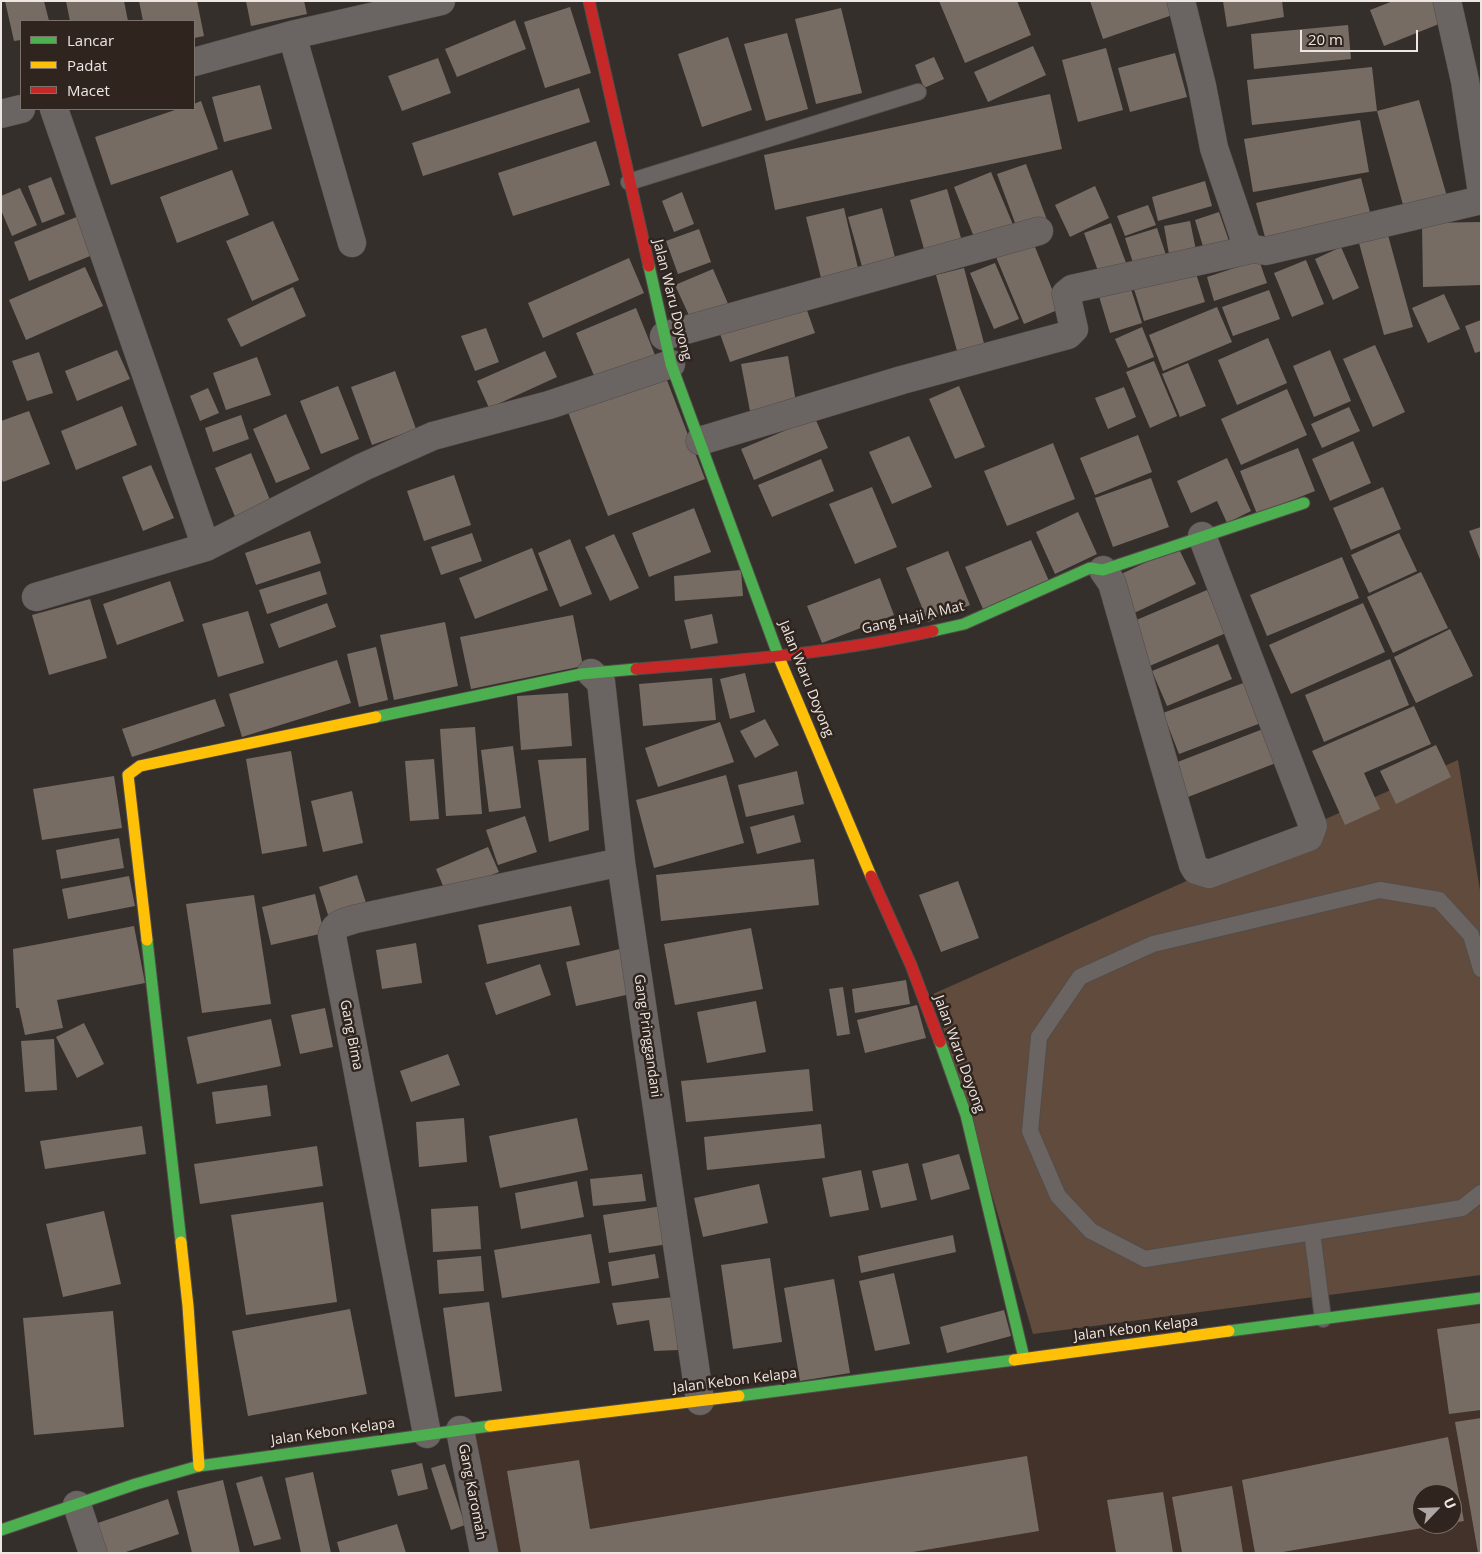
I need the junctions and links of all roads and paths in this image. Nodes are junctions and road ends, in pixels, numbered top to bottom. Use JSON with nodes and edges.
{"nodes":[{"id":1,"x":441,"y":1,"type":"edge"},
{"id":2,"x":589,"y":1,"type":"edge"},
{"id":3,"x":1182,"y":1,"type":"edge"},
{"id":4,"x":1447,"y":1,"type":"edge"},
{"id":5,"x":292,"y":35,"type":"junction"},
{"id":6,"x":1470,"y":53,"type":"edge"},
{"id":7,"x":195,"y":62,"type":"edge"},
{"id":8,"x":918,"y":92,"type":"dead end"},
{"id":9,"x":20,"y":109,"type":"edge"},
{"id":10,"x":54,"y":110,"type":"edge"},
{"id":11,"x":1,"y":114,"type":"edge"},
{"id":12,"x":629,"y":182,"type":"junction"},
{"id":13,"x":1481,"y":186,"type":"edge"},
{"id":14,"x":1481,"y":200,"type":"edge"},
{"id":15,"x":1039,"y":231,"type":"dead end"},
{"id":16,"x":352,"y":243,"type":"dead end"},
{"id":17,"x":1253,"y":249,"type":"junction"},
{"id":18,"x":664,"y":336,"type":"junction"},
{"id":19,"x":671,"y":364,"type":"junction"},
{"id":20,"x":700,"y":441,"type":"junction"},
{"id":21,"x":1304,"y":503,"type":"dead end"},
{"id":22,"x":1202,"y":536,"type":"junction"},
{"id":23,"x":206,"y":547,"type":"junction"},
{"id":24,"x":1103,"y":570,"type":"junction"},
{"id":25,"x":36,"y":597,"type":"dead end"},
{"id":26,"x":779,"y":656,"type":"junction"},
{"id":27,"x":591,"y":673,"type":"junction"},
{"id":28,"x":622,"y":862,"type":"junction"},
{"id":29,"x":1481,"y":969,"type":"edge"},
{"id":30,"x":1481,"y":1193,"type":"edge"},
{"id":31,"x":1312,"y":1232,"type":"junction"},
{"id":32,"x":1481,"y":1298,"type":"edge"},
{"id":33,"x":1322,"y":1319,"type":"junction"},
{"id":34,"x":1024,"y":1358,"type":"junction"},
{"id":35,"x":700,"y":1401,"type":"junction"},
{"id":36,"x":460,"y":1430,"type":"junction"},
{"id":37,"x":427,"y":1434,"type":"junction"},
{"id":38,"x":199,"y":1466,"type":"junction"},
{"id":39,"x":77,"y":1505,"type":"junction"},
{"id":40,"x":1,"y":1530,"type":"edge"},
{"id":41,"x":93,"y":1553,"type":"edge"},
{"id":42,"x":484,"y":1553,"type":"edge"}],
"edges":[{"from":1,"to":5,"type":"street"},
{"from":2,"to":12,"type":"street","name":"Jalan Waru Doyong"},
{"from":3,"to":17,"type":"street"},
{"from":4,"to":6,"type":"street"},
{"from":5,"to":7,"type":"street"},
{"from":5,"to":16,"type":"street"},
{"from":6,"to":13,"type":"street"},
{"from":8,"to":12,"type":"lane"},
{"from":9,"to":11,"type":"street"},
{"from":10,"to":23,"type":"street"},
{"from":12,"to":18,"type":"street","name":"Jalan Waru Doyong"},
{"from":14,"to":17,"type":"street"},
{"from":15,"to":18,"type":"street"},
{"from":17,"to":20,"type":"street"},
{"from":18,"to":19,"type":"street","name":"Jalan Waru Doyong"},
{"from":19,"to":20,"type":"street","name":"Jalan Waru Doyong"},
{"from":19,"to":23,"type":"street"},
{"from":20,"to":26,"type":"street","name":"Jalan Waru Doyong"},
{"from":21,"to":22,"type":"street","name":"Gang Haji A Mat"},
{"from":22,"to":24,"type":"street","name":"Gang Haji A Mat"},
{"from":22,"to":24,"type":"street"},
{"from":23,"to":25,"type":"street"},
{"from":24,"to":26,"type":"street","name":"Gang Haji A Mat"},
{"from":26,"to":27,"type":"street","name":"Gang Haji A Mat"},
{"from":26,"to":34,"type":"street","name":"Jalan Waru Doyong"},
{"from":27,"to":28,"type":"street","name":"Gang Pringgandani"},
{"from":27,"to":38,"type":"street","name":"Gang Haji A Mat"},
{"from":28,"to":35,"type":"street","name":"Gang Pringgandani"},
{"from":28,"to":37,"type":"street","name":"Gang Bima"},
{"from":29,"to":31,"type":"lane"},
{"from":30,"to":31,"type":"lane"},
{"from":31,"to":33,"type":"lane"},
{"from":32,"to":33,"type":"street","name":"Jalan Kebon Kelapa"},
{"from":33,"to":34,"type":"street","name":"Jalan Kebon Kelapa"},
{"from":34,"to":35,"type":"street","name":"Jalan Kebon Kelapa"},
{"from":35,"to":36,"type":"street","name":"Jalan Kebon Kelapa"},
{"from":36,"to":37,"type":"street","name":"Jalan Kebon Kelapa"},
{"from":36,"to":42,"type":"street","name":"Gang Karomah"},
{"from":37,"to":38,"type":"street","name":"Jalan Kebon Kelapa"},
{"from":38,"to":39,"type":"street","name":"Jalan Kebon Kelapa"},
{"from":39,"to":40,"type":"street","name":"Jalan Kebon Kelapa"},
{"from":39,"to":41,"type":"street"}]}
